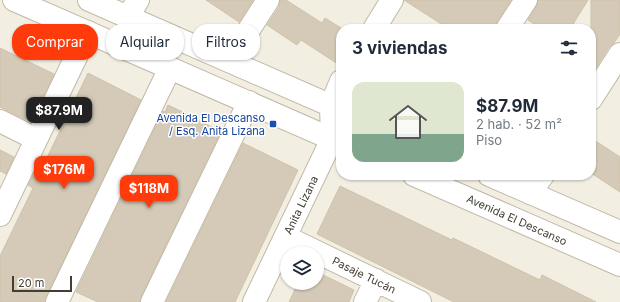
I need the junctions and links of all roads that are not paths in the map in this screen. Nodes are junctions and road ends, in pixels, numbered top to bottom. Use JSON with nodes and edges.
{"nodes":[{"id":1,"x":14,"y":0,"type":"edge"},
{"id":2,"x":89,"y":0,"type":"edge"},
{"id":3,"x":268,"y":0,"type":"edge"},
{"id":4,"x":392,"y":0,"type":"edge"},
{"id":5,"x":526,"y":0,"type":"edge"},
{"id":6,"x":133,"y":8,"type":"edge"},
{"id":7,"x":70,"y":24,"type":"edge"},
{"id":8,"x":377,"y":24,"type":"edge"},
{"id":9,"x":510,"y":24,"type":"edge"},
{"id":10,"x":98,"y":36,"type":"edge"},
{"id":11,"x":620,"y":54,"type":"edge"},
{"id":12,"x":74,"y":60,"type":"edge"},
{"id":13,"x":229,"y":61,"type":"junction"},
{"id":14,"x":170,"y":68,"type":"junction"},
{"id":15,"x":596,"y":92,"type":"edge"},
{"id":16,"x":249,"y":102,"type":"junction"},
{"id":17,"x":336,"y":108,"type":"edge"},
{"id":18,"x":0,"y":121,"type":"edge"},
{"id":19,"x":36,"y":139,"type":"junction"},
{"id":20,"x":336,"y":141,"type":"edge"},
{"id":21,"x":336,"y":143,"type":"edge"},
{"id":22,"x":425,"y":180,"type":"edge"},
{"id":23,"x":500,"y":180,"type":"edge"},
{"id":24,"x":539,"y":180,"type":"edge"},
{"id":25,"x":530,"y":193,"type":"junction"},
{"id":26,"x":0,"y":215,"type":"edge"},
{"id":27,"x":620,"y":232,"type":"edge"},
{"id":28,"x":286,"y":237,"type":"junction"},
{"id":29,"x":620,"y":265,"type":"edge"},
{"id":30,"x":376,"y":280,"type":"junction"},
{"id":31,"x":57,"y":302,"type":"edge"},
{"id":32,"x":152,"y":302,"type":"edge"},
{"id":33,"x":254,"y":302,"type":"edge"},
{"id":34,"x":365,"y":302,"type":"edge"},
{"id":35,"x":420,"y":302,"type":"edge"}],
"edges":[{"from":1,"to":7,"type":"street"},
{"from":2,"to":6,"type":"street"},
{"from":3,"to":13,"type":"street"},
{"from":4,"to":8,"type":"street"},
{"from":5,"to":9,"type":"street"},
{"from":6,"to":13,"type":"street"},
{"from":10,"to":14,"type":"street"},
{"from":11,"to":15,"type":"street"},
{"from":12,"to":19,"type":"street"},
{"from":13,"to":17,"type":"street"},
{"from":14,"to":16,"type":"street"},
{"from":14,"to":31,"type":"street"},
{"from":16,"to":20,"type":"street"},
{"from":16,"to":32,"type":"street"},
{"from":18,"to":19,"type":"street"},
{"from":19,"to":26,"type":"street"},
{"from":21,"to":28,"type":"street","name":"Anita Lizana"},
{"from":22,"to":29,"type":"street","name":"Avenida El Descanso"},
{"from":23,"to":25,"type":"street"},
{"from":24,"to":25,"type":"street"},
{"from":25,"to":27,"type":"street"},
{"from":28,"to":30,"type":"street","name":"Pasaje Tucán"},
{"from":28,"to":33,"type":"street","name":"Anita Lizana"},
{"from":30,"to":34,"type":"street"},
{"from":30,"to":35,"type":"street","name":"Pasaje Tucán"}]}
